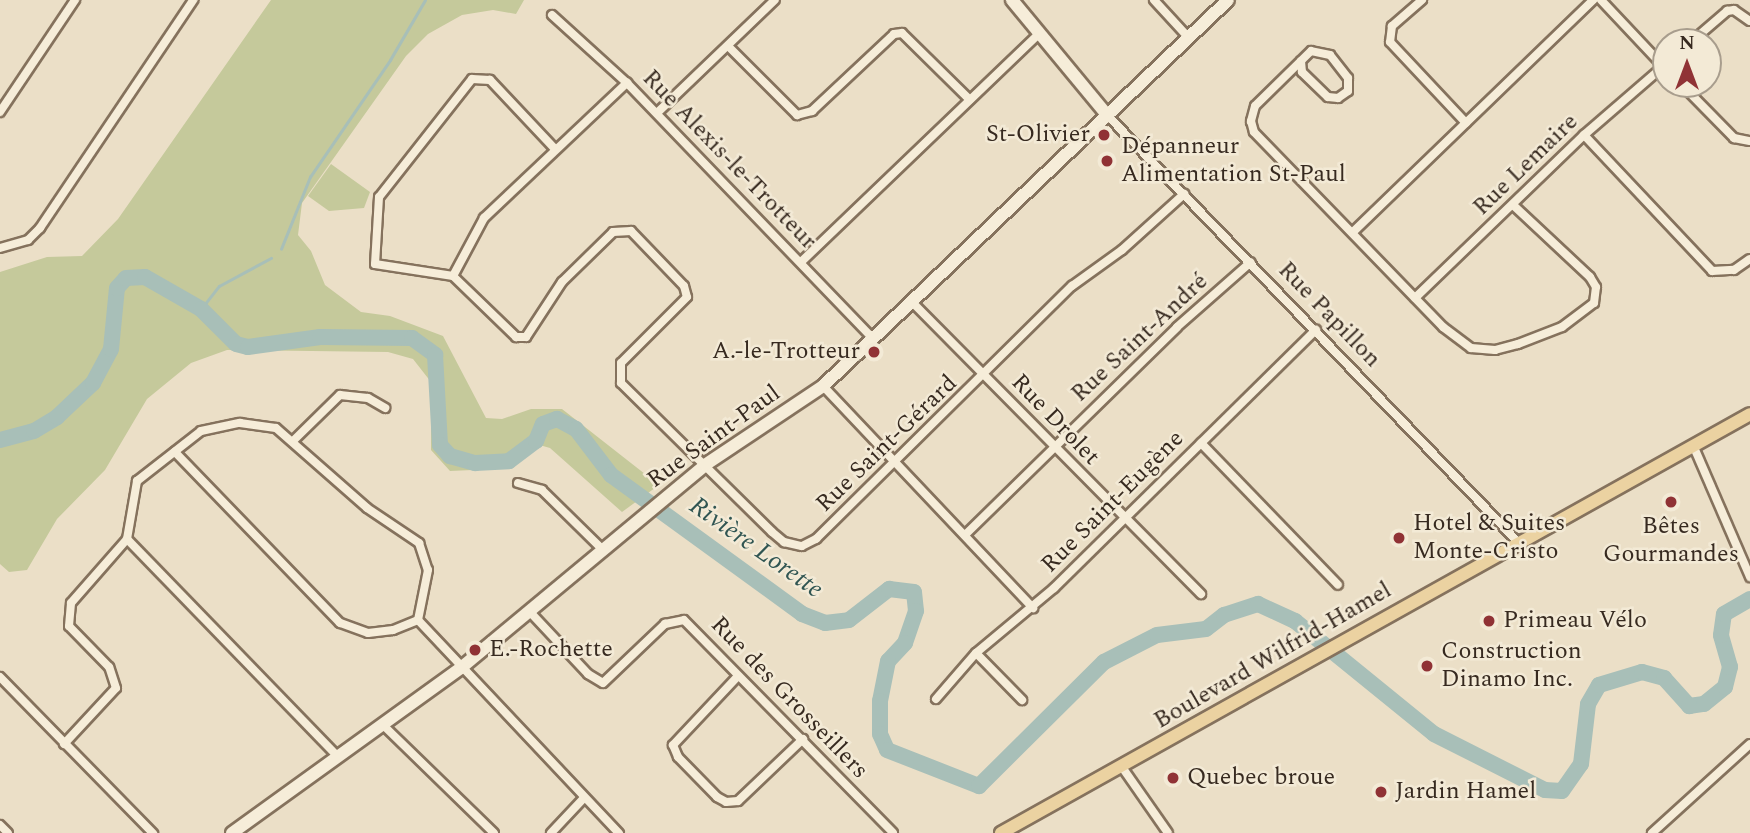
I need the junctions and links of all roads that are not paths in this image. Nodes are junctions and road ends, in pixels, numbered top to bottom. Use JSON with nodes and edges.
{"nodes":[{"id":1,"x":75,"y":0,"type":"edge"},
{"id":2,"x":193,"y":0,"type":"edge"},
{"id":3,"x":775,"y":0,"type":"edge"},
{"id":4,"x":1012,"y":0,"type":"edge"},
{"id":5,"x":1154,"y":0,"type":"edge"},
{"id":6,"x":1228,"y":0,"type":"edge"},
{"id":7,"x":1422,"y":0,"type":"edge"},
{"id":8,"x":1593,"y":0,"type":"edge"},
{"id":9,"x":1601,"y":0,"type":"edge"},
{"id":10,"x":552,"y":15,"type":"dead end"},
{"id":11,"x":1750,"y":21,"type":"edge"},
{"id":12,"x":1710,"y":28,"type":"edge"},
{"id":13,"x":1040,"y":33,"type":"junction"},
{"id":14,"x":1189,"y":38,"type":"junction"},
{"id":15,"x":728,"y":46,"type":"junction"},
{"id":16,"x":1652,"y":53,"type":"edge"},
{"id":17,"x":1301,"y":61,"type":"junction"},
{"id":18,"x":1652,"y":78,"type":"edge"},
{"id":19,"x":627,"y":83,"type":"junction"},
{"id":20,"x":1695,"y":98,"type":"edge"},
{"id":21,"x":970,"y":100,"type":"junction"},
{"id":22,"x":0,"y":112,"type":"edge"},
{"id":23,"x":657,"y":113,"type":"junction"},
{"id":24,"x":1108,"y":116,"type":"junction"},
{"id":25,"x":1466,"y":123,"type":"junction"},
{"id":26,"x":1584,"y":135,"type":"junction"},
{"id":27,"x":1750,"y":141,"type":"edge"},
{"id":28,"x":555,"y":149,"type":"junction"},
{"id":29,"x":1184,"y":194,"type":"junction"},
{"id":30,"x":1513,"y":205,"type":"junction"},
{"id":31,"x":1353,"y":232,"type":"junction"},
{"id":32,"x":0,"y":248,"type":"edge"},
{"id":33,"x":1750,"y":259,"type":"edge"},
{"id":34,"x":801,"y":262,"type":"junction"},
{"id":35,"x":1251,"y":262,"type":"junction"},
{"id":36,"x":453,"y":276,"type":"junction"},
{"id":37,"x":1415,"y":298,"type":"junction"},
{"id":38,"x":912,"y":302,"type":"junction"},
{"id":39,"x":1316,"y":330,"type":"junction"},
{"id":40,"x":873,"y":339,"type":"junction"},
{"id":41,"x":985,"y":375,"type":"junction"},
{"id":42,"x":823,"y":386,"type":"junction"},
{"id":43,"x":385,"y":408,"type":"dead end"},
{"id":44,"x":1750,"y":414,"type":"edge"},
{"id":45,"x":295,"y":439,"type":"junction"},
{"id":46,"x":1201,"y":443,"type":"junction"},
{"id":47,"x":1693,"y":445,"type":"junction"},
{"id":48,"x":1053,"y":446,"type":"junction"},
{"id":49,"x":175,"y":452,"type":"junction"},
{"id":50,"x":896,"y":462,"type":"junction"},
{"id":51,"x":705,"y":464,"type":"junction"},
{"id":52,"x":518,"y":483,"type":"dead end"},
{"id":53,"x":1125,"y":520,"type":"junction"},
{"id":54,"x":967,"y":533,"type":"junction"},
{"id":55,"x":127,"y":539,"type":"junction"},
{"id":56,"x":1519,"y":543,"type":"junction"},
{"id":57,"x":602,"y":549,"type":"junction"},
{"id":58,"x":1750,"y":577,"type":"edge"},
{"id":59,"x":1338,"y":585,"type":"dead end"},
{"id":60,"x":1201,"y":594,"type":"dead end"},
{"id":61,"x":1032,"y":608,"type":"junction"},
{"id":62,"x":530,"y":612,"type":"junction"},
{"id":63,"x":418,"y":620,"type":"junction"},
{"id":64,"x":976,"y":653,"type":"junction"},
{"id":65,"x":462,"y":667,"type":"junction"},
{"id":66,"x":738,"y":676,"type":"junction"},
{"id":67,"x":0,"y":677,"type":"edge"},
{"id":68,"x":936,"y":699,"type":"dead end"},
{"id":69,"x":1022,"y":700,"type":"dead end"},
{"id":70,"x":382,"y":724,"type":"junction"},
{"id":71,"x":803,"y":739,"type":"junction"},
{"id":72,"x":64,"y":744,"type":"junction"},
{"id":73,"x":1750,"y":744,"type":"edge"},
{"id":74,"x":337,"y":756,"type":"junction"},
{"id":75,"x":1122,"y":767,"type":"junction"},
{"id":76,"x":584,"y":797,"type":"junction"},
{"id":77,"x":0,"y":825,"type":"edge"},
{"id":78,"x":8,"y":833,"type":"edge"},
{"id":79,"x":153,"y":833,"type":"edge"},
{"id":80,"x":232,"y":833,"type":"edge"},
{"id":81,"x":494,"y":833,"type":"edge"},
{"id":82,"x":551,"y":833,"type":"edge"},
{"id":83,"x":619,"y":833,"type":"edge"},
{"id":84,"x":894,"y":833,"type":"edge"},
{"id":85,"x":1001,"y":833,"type":"edge"},
{"id":86,"x":1168,"y":833,"type":"edge"},
{"id":87,"x":1652,"y":833,"type":"edge"}],
"edges":[{"from":1,"to":22,"type":"street"},
{"from":2,"to":32,"type":"street"},
{"from":3,"to":15,"type":"street"},
{"from":4,"to":13,"type":"street"},
{"from":5,"to":14,"type":"street"},
{"from":6,"to":14,"type":"street","name":"Rue Saint-Paul"},
{"from":7,"to":25,"type":"street"},
{"from":8,"to":25,"type":"street"},
{"from":9,"to":16,"type":"street"},
{"from":10,"to":19,"type":"street","name":"Rue Alexis-le-Trotteur"},
{"from":11,"to":12,"type":"street"},
{"from":13,"to":21,"type":"street"},
{"from":13,"to":24,"type":"street"},
{"from":14,"to":24,"type":"street","name":"Rue Saint-Paul"},
{"from":15,"to":21,"type":"street"},
{"from":15,"to":23,"type":"street"},
{"from":17,"to":17,"type":"street"},
{"from":17,"to":31,"type":"street"},
{"from":18,"to":26,"type":"street","name":"Rue Lemaire"},
{"from":19,"to":23,"type":"street","name":"Rue Alexis-le-Trotteur"},
{"from":19,"to":28,"type":"street"},
{"from":20,"to":27,"type":"street"},
{"from":21,"to":34,"type":"street"},
{"from":23,"to":34,"type":"street","name":"Rue Alexis-le-Trotteur"},
{"from":24,"to":29,"type":"street","name":"Rue Papillon"},
{"from":24,"to":38,"type":"street","name":"Rue Saint-Paul"},
{"from":25,"to":31,"type":"street"},
{"from":26,"to":30,"type":"street","name":"Rue Lemaire"},
{"from":26,"to":33,"type":"street"},
{"from":28,"to":36,"type":"street"},
{"from":28,"to":36,"type":"street"},
{"from":29,"to":35,"type":"street","name":"Rue Papillon"},
{"from":29,"to":41,"type":"street","name":"Rue Saint-Gérard"},
{"from":30,"to":37,"type":"street","name":"Rue Lemaire"},
{"from":30,"to":37,"type":"street"},
{"from":31,"to":37,"type":"street"},
{"from":34,"to":40,"type":"street","name":"Rue Alexis-le-Trotteur"},
{"from":35,"to":39,"type":"street","name":"Rue Papillon"},
{"from":35,"to":48,"type":"street","name":"Rue Saint-André"},
{"from":36,"to":51,"type":"street","name":"Rue Saint-Gérard"},
{"from":38,"to":40,"type":"street","name":"Rue Saint-Paul"},
{"from":38,"to":41,"type":"street","name":"Rue Drolet"},
{"from":39,"to":46,"type":"street","name":"Rue Saint-Eugène"},
{"from":39,"to":56,"type":"street","name":"Rue Papillon"},
{"from":40,"to":42,"type":"street","name":"Rue Saint-Paul"},
{"from":41,"to":48,"type":"street","name":"Rue Drolet"},
{"from":41,"to":50,"type":"street","name":"Rue Saint-Gérard"},
{"from":42,"to":50,"type":"street"},
{"from":42,"to":51,"type":"street","name":"Rue Saint-Paul"},
{"from":43,"to":45,"type":"street"},
{"from":44,"to":47,"type":"main road","name":"Boulevard Wilfrid-Hamel"},
{"from":45,"to":49,"type":"street"},
{"from":45,"to":63,"type":"street"},
{"from":46,"to":53,"type":"street","name":"Rue Saint-Eugène"},
{"from":46,"to":59,"type":"street"},
{"from":47,"to":56,"type":"main road","name":"Boulevard Wilfrid-Hamel"},
{"from":47,"to":58,"type":"street"},
{"from":48,"to":53,"type":"street","name":"Rue Drolet"},
{"from":48,"to":54,"type":"street","name":"Rue Saint-André"},
{"from":49,"to":55,"type":"street"},
{"from":49,"to":63,"type":"street"},
{"from":50,"to":51,"type":"street","name":"Rue Saint-Gérard"},
{"from":50,"to":54,"type":"street"},
{"from":51,"to":57,"type":"street","name":"Rue Saint-Paul"},
{"from":52,"to":57,"type":"street"},
{"from":53,"to":60,"type":"street","name":"Rue Drolet"},
{"from":53,"to":61,"type":"street","name":"Rue Saint-Eugène"},
{"from":54,"to":61,"type":"street"},
{"from":55,"to":72,"type":"street"},
{"from":55,"to":74,"type":"street"},
{"from":56,"to":75,"type":"main road","name":"Boulevard Wilfrid-Hamel"},
{"from":57,"to":62,"type":"street","name":"Rue Saint-Paul"},
{"from":61,"to":64,"type":"street","name":"Rue Saint-Eugène"},
{"from":62,"to":65,"type":"street","name":"Rue Saint-Paul"},
{"from":62,"to":66,"type":"street","name":"Rue des Grosseillers"},
{"from":63,"to":65,"type":"street"},
{"from":64,"to":68,"type":"street","name":"Rue Saint-Eugène"},
{"from":64,"to":69,"type":"street"},
{"from":65,"to":70,"type":"street","name":"Rue Saint-Paul"},
{"from":65,"to":76,"type":"street"},
{"from":66,"to":71,"type":"street","name":"Rue des Grosseillers"},
{"from":66,"to":71,"type":"street"},
{"from":67,"to":72,"type":"street"},
{"from":70,"to":74,"type":"street","name":"Rue Saint-Paul"},
{"from":70,"to":81,"type":"street"},
{"from":71,"to":84,"type":"street","name":"Rue des Grosseillers"},
{"from":72,"to":79,"type":"street"},
{"from":73,"to":87,"type":"street"},
{"from":74,"to":80,"type":"street","name":"Rue Saint-Paul"},
{"from":75,"to":85,"type":"main road","name":"Boulevard Wilfrid-Hamel"},
{"from":75,"to":86,"type":"street"},
{"from":76,"to":82,"type":"street"},
{"from":76,"to":83,"type":"street"},
{"from":77,"to":78,"type":"street"}]}
